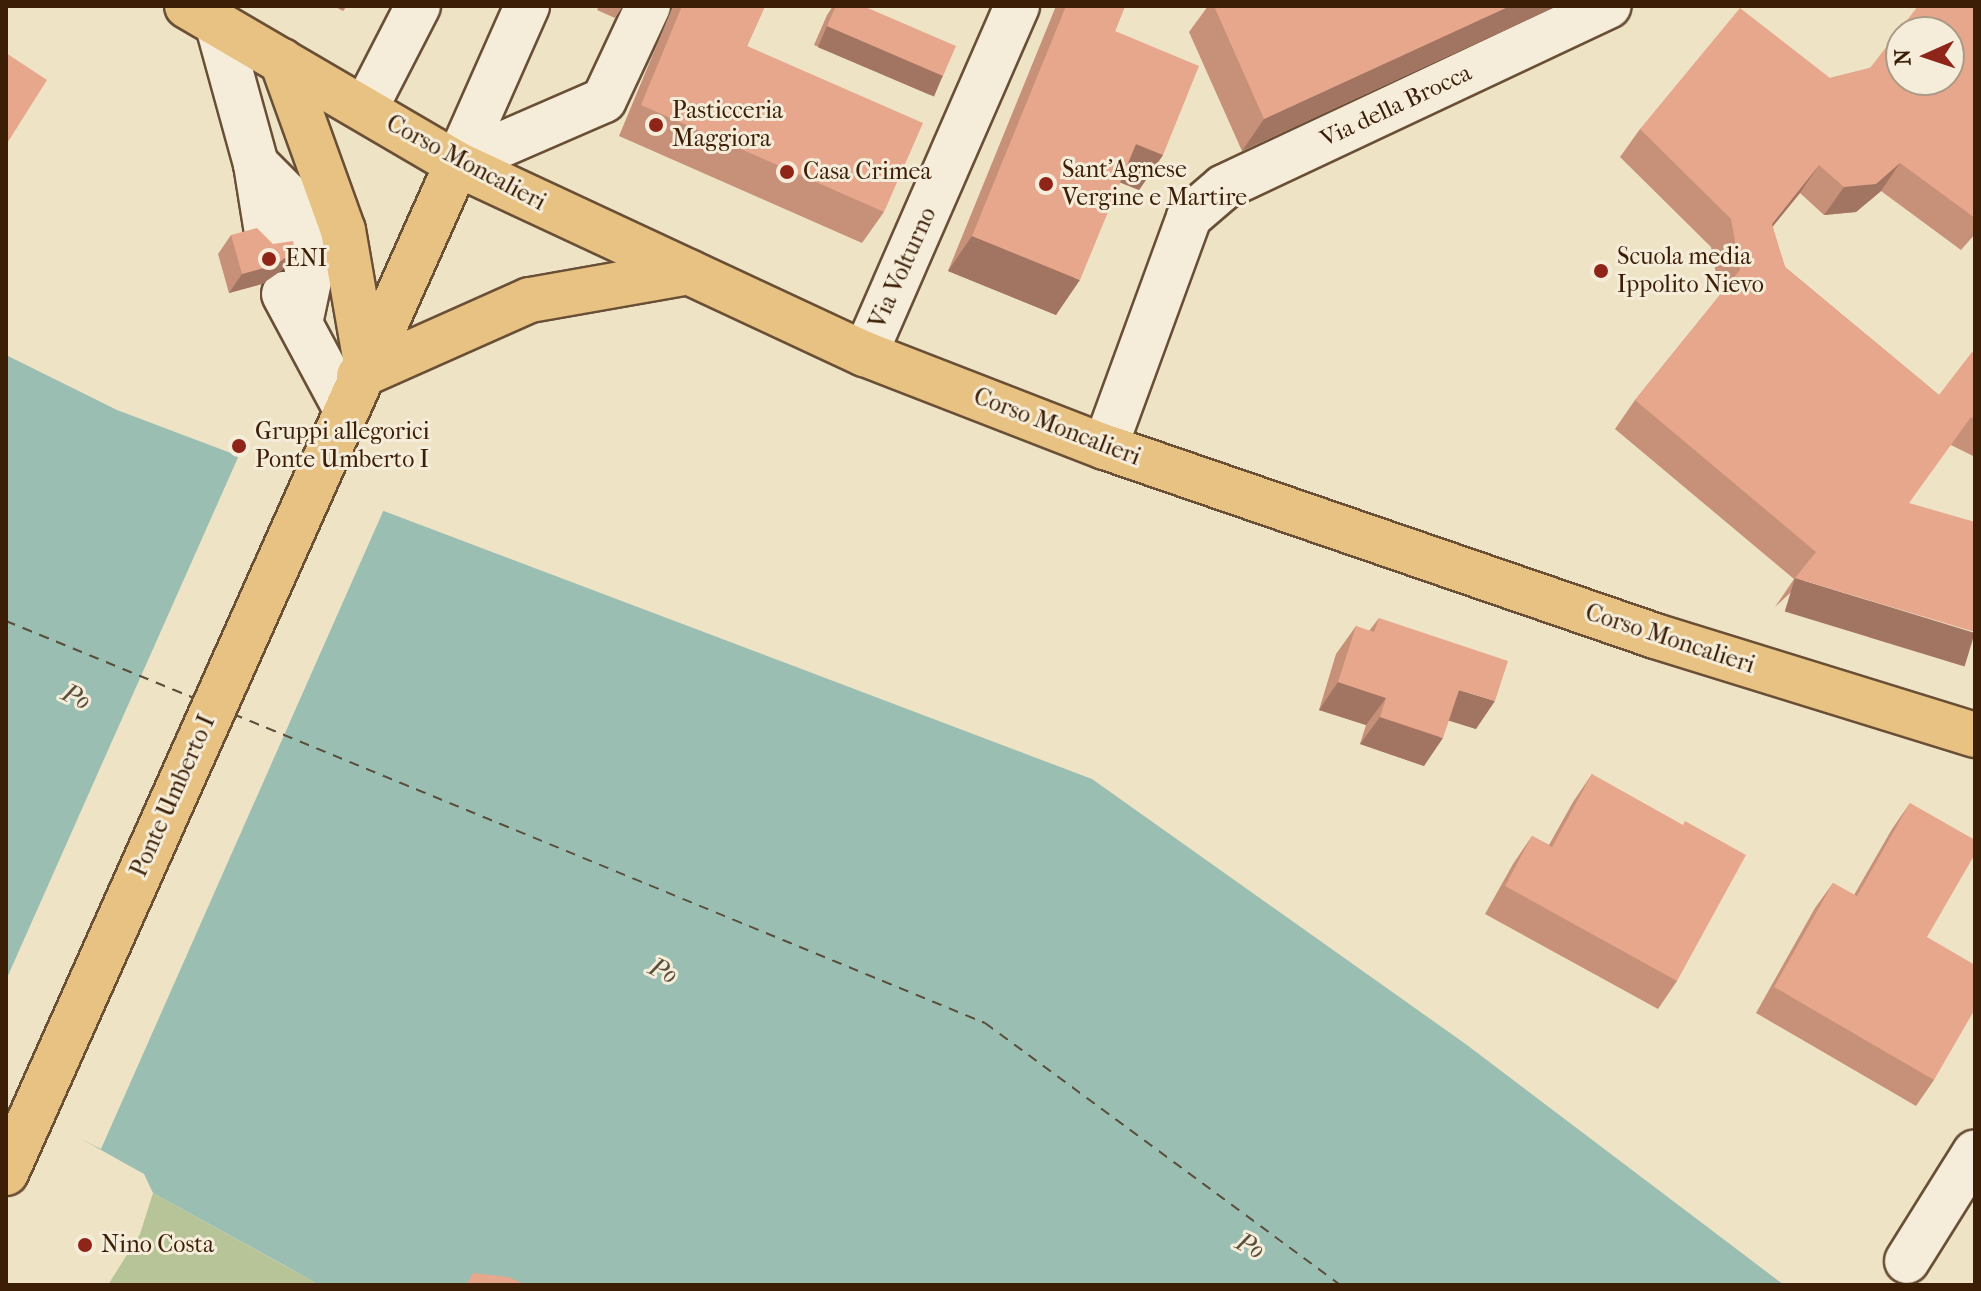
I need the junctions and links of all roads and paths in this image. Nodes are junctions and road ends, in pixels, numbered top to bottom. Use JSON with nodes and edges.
{"nodes":[{"id":1,"x":418,"y":6,"type":"edge"},
{"id":2,"x":527,"y":6,"type":"edge"},
{"id":3,"x":648,"y":6,"type":"edge"},
{"id":4,"x":1017,"y":6,"type":"edge"},
{"id":5,"x":1609,"y":6,"type":"edge"},
{"id":6,"x":203,"y":16,"type":"edge"},
{"id":7,"x":282,"y":61,"type":"junction"},
{"id":8,"x":365,"y":109,"type":"junction"},
{"id":9,"x":256,"y":164,"type":"junction"},
{"id":10,"x":457,"y":164,"type":"junction"},
{"id":11,"x":689,"y":272,"type":"junction"},
{"id":12,"x":301,"y":318,"type":"junction"},
{"id":13,"x":865,"y":354,"type":"junction"},
{"id":14,"x":357,"y":382,"type":"junction"},
{"id":15,"x":1105,"y":447,"type":"junction"},
{"id":16,"x":1975,"y":735,"type":"edge"},
{"id":17,"x":1975,"y":1152,"type":"edge"},
{"id":18,"x":12,"y":1158,"type":"edge"},
{"id":19,"x":1907,"y":1261,"type":"dead end"}],
"edges":[{"from":1,"to":8,"type":"street"},
{"from":2,"to":10,"type":"street"},
{"from":3,"to":10,"type":"street"},
{"from":4,"to":13,"type":"street","name":"Via Volturno"},
{"from":5,"to":15,"type":"street","name":"Via della Brocca"},
{"from":6,"to":7,"type":"main road","name":"Corso Moncalieri"},
{"from":6,"to":9,"type":"street"},
{"from":7,"to":8,"type":"main road","name":"Corso Moncalieri"},
{"from":7,"to":14,"type":"main road"},
{"from":8,"to":10,"type":"main road","name":"Corso Moncalieri"},
{"from":9,"to":12,"type":"street"},
{"from":9,"to":12,"type":"street"},
{"from":10,"to":11,"type":"main road","name":"Corso Moncalieri"},
{"from":10,"to":14,"type":"main road","name":"Ponte Umberto I"},
{"from":11,"to":13,"type":"main road","name":"Corso Moncalieri"},
{"from":11,"to":14,"type":"main road"},
{"from":12,"to":14,"type":"street"},
{"from":13,"to":15,"type":"main road","name":"Corso Moncalieri"},
{"from":14,"to":18,"type":"main road","name":"Ponte Umberto I"},
{"from":15,"to":16,"type":"main road","name":"Corso Moncalieri"},
{"from":17,"to":19,"type":"street"}]}
